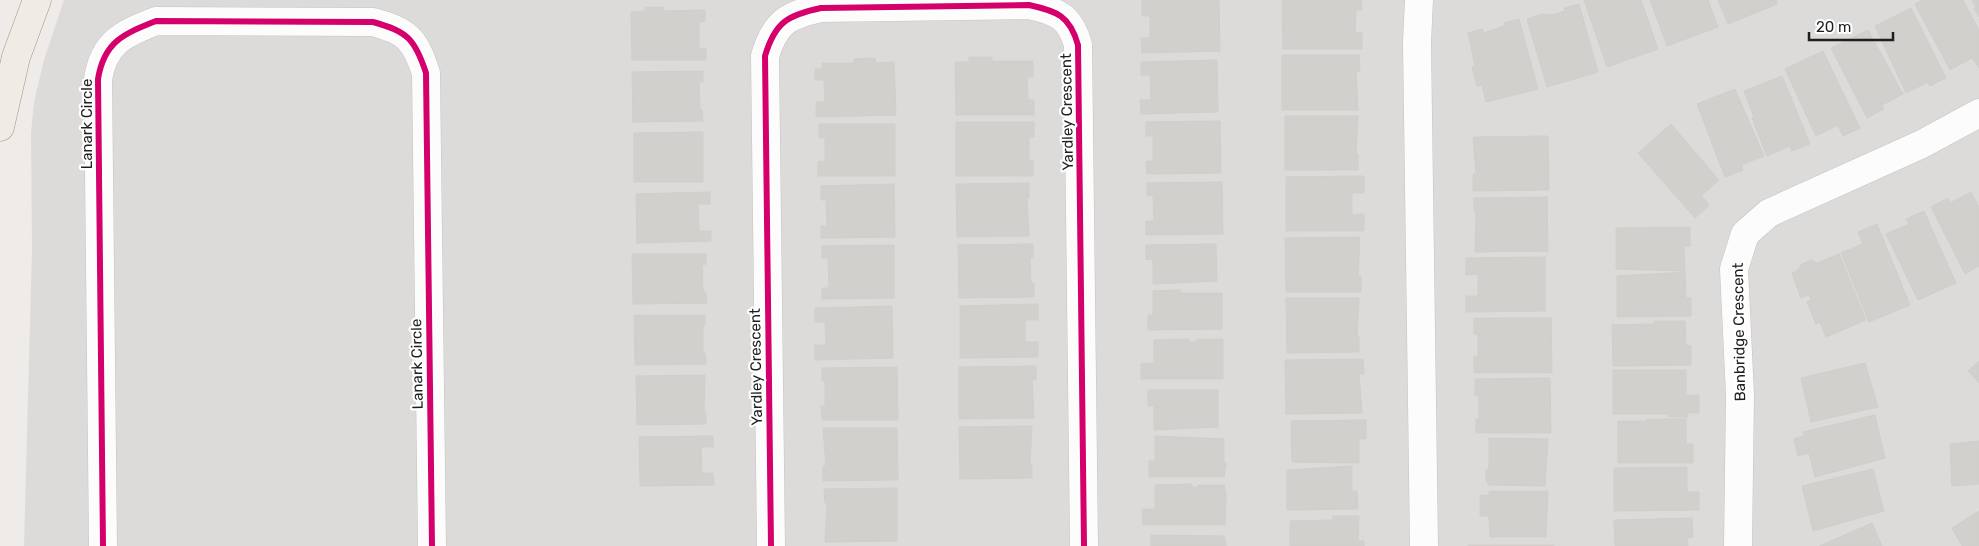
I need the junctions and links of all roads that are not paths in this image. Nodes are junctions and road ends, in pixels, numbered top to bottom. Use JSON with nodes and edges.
{"nodes":[{"id":1,"x":37,"y":0,"type":"edge"},
{"id":2,"x":1419,"y":0,"type":"edge"},
{"id":3,"x":1979,"y":113,"type":"edge"},
{"id":4,"x":0,"y":127,"type":"edge"},
{"id":5,"x":103,"y":546,"type":"edge"},
{"id":6,"x":432,"y":546,"type":"edge"},
{"id":7,"x":771,"y":546,"type":"edge"},
{"id":8,"x":1084,"y":546,"type":"edge"},
{"id":9,"x":1424,"y":546,"type":"edge"},
{"id":10,"x":1738,"y":546,"type":"edge"}],
"edges":[{"from":1,"to":4,"type":"main road"},
{"from":2,"to":9,"type":"street"},
{"from":3,"to":10,"type":"street","name":"Banbridge Crescent"},
{"from":5,"to":6,"type":"street","name":"Lanark Circle"},
{"from":7,"to":8,"type":"street","name":"Yardley Crescent"}]}
